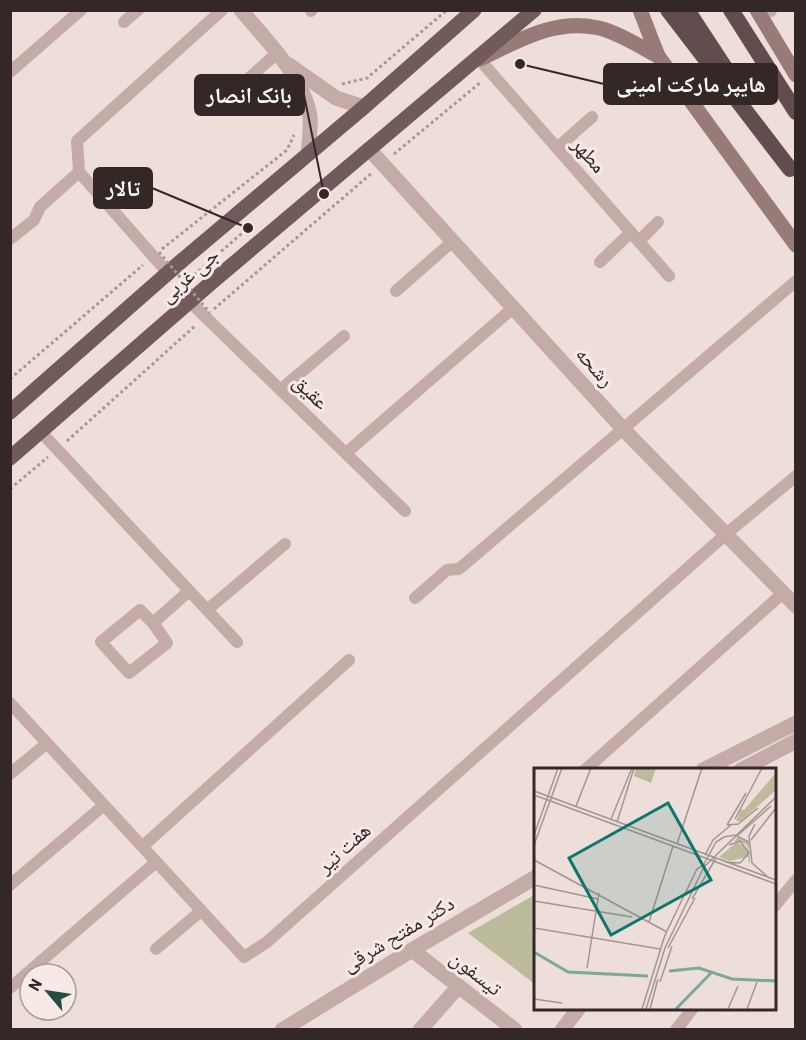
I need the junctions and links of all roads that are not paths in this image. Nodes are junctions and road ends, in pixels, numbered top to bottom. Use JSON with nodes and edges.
{"nodes":[{"id":1,"x":81,"y":10,"type":"edge"},
{"id":2,"x":138,"y":10,"type":"edge"},
{"id":3,"x":222,"y":10,"type":"edge"},
{"id":4,"x":241,"y":10,"type":"edge"},
{"id":5,"x":474,"y":10,"type":"edge"},
{"id":6,"x":534,"y":10,"type":"edge"},
{"id":7,"x":668,"y":10,"type":"edge"},
{"id":8,"x":687,"y":10,"type":"edge"},
{"id":9,"x":731,"y":10,"type":"edge"},
{"id":10,"x":757,"y":10,"type":"edge"},
{"id":11,"x":640,"y":12,"type":"edge"},
{"id":12,"x":124,"y":22,"type":"dead end"},
{"id":13,"x":658,"y":56,"type":"junction"},
{"id":14,"x":280,"y":57,"type":"junction"},
{"id":15,"x":475,"y":62,"type":"junction"},
{"id":16,"x":10,"y":72,"type":"edge"},
{"id":17,"x":795,"y":75,"type":"edge"},
{"id":18,"x":226,"y":99,"type":"dead end"},
{"id":19,"x":364,"y":107,"type":"junction"},
{"id":20,"x":795,"y":112,"type":"edge"},
{"id":21,"x":592,"y":117,"type":"dead end"},
{"id":22,"x":557,"y":148,"type":"junction"},
{"id":23,"x":369,"y":149,"type":"junction"},
{"id":24,"x":308,"y":154,"type":"junction"},
{"id":25,"x":79,"y":172,"type":"junction"},
{"id":26,"x":792,"y":173,"type":"edge"},
{"id":27,"x":658,"y":222,"type":"dead end"},
{"id":28,"x":631,"y":232,"type":"junction"},
{"id":29,"x":10,"y":239,"type":"edge"},
{"id":30,"x":453,"y":241,"type":"junction"},
{"id":31,"x":639,"y":242,"type":"junction"},
{"id":32,"x":795,"y":245,"type":"edge"},
{"id":33,"x":600,"y":262,"type":"dead end"},
{"id":34,"x":168,"y":273,"type":"junction"},
{"id":35,"x":669,"y":276,"type":"dead end"},
{"id":36,"x":795,"y":281,"type":"edge"},
{"id":37,"x":396,"y":291,"type":"dead end"},
{"id":38,"x":190,"y":302,"type":"junction"},
{"id":39,"x":513,"y":308,"type":"junction"},
{"id":40,"x":344,"y":336,"type":"dead end"},
{"id":41,"x":280,"y":390,"type":"junction"},
{"id":42,"x":10,"y":412,"type":"edge"},
{"id":43,"x":624,"y":430,"type":"junction"},
{"id":44,"x":41,"y":432,"type":"junction"},
{"id":45,"x":346,"y":453,"type":"junction"},
{"id":46,"x":10,"y":458,"type":"edge"},
{"id":47,"x":795,"y":476,"type":"edge"},
{"id":48,"x":405,"y":511,"type":"dead end"},
{"id":49,"x":726,"y":534,"type":"junction"},
{"id":50,"x":285,"y":544,"type":"dead end"},
{"id":51,"x":189,"y":591,"type":"junction"},
{"id":52,"x":783,"y":593,"type":"junction"},
{"id":53,"x":415,"y":598,"type":"dead end"},
{"id":54,"x":795,"y":606,"type":"edge"},
{"id":55,"x":207,"y":610,"type":"junction"},
{"id":56,"x":153,"y":623,"type":"junction"},
{"id":57,"x":237,"y":642,"type":"dead end"},
{"id":58,"x":350,"y":660,"type":"dead end"},
{"id":59,"x":10,"y":703,"type":"edge"},
{"id":60,"x":795,"y":723,"type":"edge"},
{"id":61,"x":795,"y":741,"type":"edge"},
{"id":62,"x":47,"y":742,"type":"junction"},
{"id":63,"x":587,"y":768,"type":"edge"},
{"id":64,"x":707,"y":768,"type":"edge"},
{"id":65,"x":745,"y":768,"type":"edge"},
{"id":66,"x":10,"y":774,"type":"edge"},
{"id":67,"x":104,"y":805,"type":"junction"},
{"id":68,"x":143,"y":846,"type":"junction"},
{"id":69,"x":156,"y":862,"type":"junction"},
{"id":70,"x":534,"y":878,"type":"edge"},
{"id":71,"x":795,"y":880,"type":"edge"},
{"id":72,"x":10,"y":885,"type":"edge"},
{"id":73,"x":776,"y":904,"type":"edge"},
{"id":74,"x":201,"y":910,"type":"junction"},
{"id":75,"x":156,"y":949,"type":"dead end"},
{"id":76,"x":412,"y":950,"type":"junction"},
{"id":77,"x":459,"y":986,"type":"junction"},
{"id":78,"x":10,"y":988,"type":"edge"},
{"id":79,"x":577,"y":1010,"type":"edge"},
{"id":80,"x":691,"y":1010,"type":"edge"},
{"id":81,"x":282,"y":1029,"type":"edge"},
{"id":82,"x":420,"y":1029,"type":"edge"},
{"id":83,"x":515,"y":1029,"type":"edge"},
{"id":84,"x":562,"y":1029,"type":"edge"},
{"id":85,"x":676,"y":1029,"type":"edge"}],
"edges":[{"from":1,"to":16,"type":"street"},
{"from":2,"to":12,"type":"street"},
{"from":3,"to":25,"type":"street"},
{"from":4,"to":14,"type":"street"},
{"from":5,"to":19,"type":"main road","name":"جی غربی"},
{"from":6,"to":15,"type":"main road","name":"جی غربی"},
{"from":7,"to":26,"type":"highway"},
{"from":8,"to":26,"type":"highway"},
{"from":9,"to":20,"type":"highway"},
{"from":10,"to":17,"type":"main road"},
{"from":11,"to":13,"type":"main road"},
{"from":13,"to":15,"type":"main road"},
{"from":13,"to":32,"type":"main road"},
{"from":14,"to":18,"type":"street"},
{"from":14,"to":19,"type":"street"},
{"from":14,"to":24,"type":"street"},
{"from":15,"to":22,"type":"street","name":"مطهر"},
{"from":15,"to":23,"type":"main road","name":"جی غربی"},
{"from":19,"to":24,"type":"main road","name":"جی غربی"},
{"from":21,"to":22,"type":"street"},
{"from":22,"to":28,"type":"street","name":"مطهر"},
{"from":23,"to":30,"type":"street","name":"رشحه"},
{"from":23,"to":38,"type":"main road","name":"جی غربی"},
{"from":24,"to":34,"type":"main road","name":"جی غربی"},
{"from":25,"to":29,"type":"street"},
{"from":25,"to":34,"type":"street"},
{"from":27,"to":31,"type":"street"},
{"from":28,"to":31,"type":"street","name":"مطهر"},
{"from":28,"to":33,"type":"street"},
{"from":30,"to":37,"type":"street"},
{"from":30,"to":39,"type":"street","name":"رشحه"},
{"from":31,"to":35,"type":"street","name":"مطهر"},
{"from":34,"to":42,"type":"main road","name":"جی غربی"},
{"from":36,"to":43,"type":"street"},
{"from":38,"to":41,"type":"street","name":"عقیق"},
{"from":38,"to":44,"type":"main road","name":"جی غربی"},
{"from":39,"to":43,"type":"street","name":"رشحه"},
{"from":39,"to":45,"type":"street"},
{"from":40,"to":41,"type":"street"},
{"from":41,"to":45,"type":"street","name":"عقیق"},
{"from":43,"to":49,"type":"street","name":"رشحه"},
{"from":43,"to":53,"type":"street"},
{"from":44,"to":46,"type":"main road","name":"جی غربی"},
{"from":44,"to":51,"type":"street"},
{"from":45,"to":48,"type":"street","name":"عقیق"},
{"from":47,"to":49,"type":"street"},
{"from":49,"to":52,"type":"street","name":"رشحه"},
{"from":49,"to":74,"type":"street","name":"هفت تیر"},
{"from":50,"to":55,"type":"street"},
{"from":51,"to":55,"type":"street"},
{"from":51,"to":56,"type":"street"},
{"from":52,"to":54,"type":"street","name":"رشحه"},
{"from":52,"to":63,"type":"street"},
{"from":55,"to":57,"type":"street"},
{"from":56,"to":56,"type":"street"},
{"from":58,"to":68,"type":"street"},
{"from":59,"to":62,"type":"street","name":"هفت تیر"},
{"from":60,"to":64,"type":"street"},
{"from":61,"to":65,"type":"street"},
{"from":62,"to":66,"type":"street"},
{"from":62,"to":67,"type":"street","name":"هفت تیر"},
{"from":67,"to":68,"type":"street","name":"هفت تیر"},
{"from":67,"to":72,"type":"street"},
{"from":68,"to":69,"type":"street","name":"هفت تیر"},
{"from":69,"to":74,"type":"street","name":"هفت تیر"},
{"from":69,"to":78,"type":"street"},
{"from":70,"to":76,"type":"street","name":"دکتر مفتح شرقی"},
{"from":71,"to":73,"type":"street"},
{"from":74,"to":75,"type":"street"},
{"from":76,"to":77,"type":"street","name":"تیسفون"},
{"from":76,"to":81,"type":"street","name":"دکتر مفتح شرقی"},
{"from":77,"to":82,"type":"street"},
{"from":77,"to":83,"type":"street","name":"تیسفون"},
{"from":79,"to":84,"type":"street"},
{"from":80,"to":85,"type":"street"}]}
